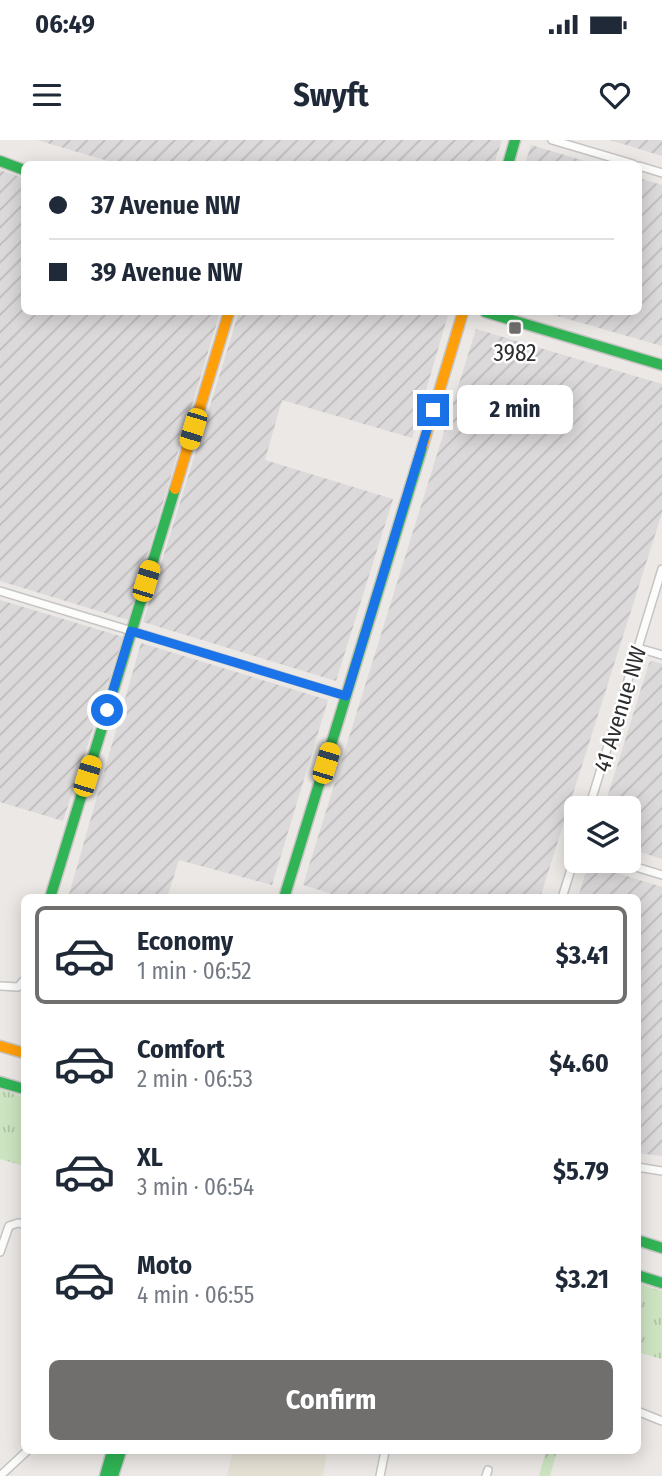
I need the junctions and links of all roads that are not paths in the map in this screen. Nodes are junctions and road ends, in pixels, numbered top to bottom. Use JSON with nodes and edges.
{"nodes":[{"id":1,"x":515,"y":140,"type":"edge"},
{"id":2,"x":552,"y":140,"type":"edge"},
{"id":3,"x":0,"y":161,"type":"edge"},
{"id":4,"x":509,"y":161,"type":"edge"},
{"id":5,"x":623,"y":161,"type":"edge"},
{"id":6,"x":642,"y":167,"type":"edge"},
{"id":7,"x":21,"y":169,"type":"edge"},
{"id":8,"x":662,"y":173,"type":"edge"},
{"id":9,"x":228,"y":315,"type":"edge"},
{"id":10,"x":462,"y":315,"type":"edge"},
{"id":11,"x":495,"y":315,"type":"edge"},
{"id":12,"x":662,"y":365,"type":"edge"},
{"id":13,"x":662,"y":569,"type":"edge"},
{"id":14,"x":0,"y":591,"type":"edge"},
{"id":15,"x":131,"y":631,"type":"junction"},
{"id":16,"x":638,"y":648,"type":"junction"},
{"id":17,"x":662,"y":655,"type":"edge"},
{"id":18,"x":346,"y":696,"type":"junction"},
{"id":19,"x":593,"y":796,"type":"edge"},
{"id":20,"x":641,"y":869,"type":"edge"},
{"id":21,"x":570,"y":873,"type":"edge"},
{"id":22,"x":662,"y":875,"type":"edge"},
{"id":23,"x":51,"y":894,"type":"edge"},
{"id":24,"x":285,"y":894,"type":"edge"},
{"id":25,"x":563,"y":894,"type":"edge"},
{"id":26,"x":21,"y":984,"type":"edge"},
{"id":27,"x":0,"y":986,"type":"edge"},
{"id":28,"x":0,"y":1046,"type":"edge"},
{"id":29,"x":21,"y":1053,"type":"edge"},
{"id":30,"x":0,"y":1082,"type":"edge"},
{"id":31,"x":21,"y":1088,"type":"edge"},
{"id":32,"x":641,"y":1168,"type":"edge"},
{"id":33,"x":662,"y":1171,"type":"edge"},
{"id":34,"x":21,"y":1224,"type":"edge"},
{"id":35,"x":641,"y":1241,"type":"edge"},
{"id":36,"x":662,"y":1248,"type":"edge"},
{"id":37,"x":0,"y":1252,"type":"edge"},
{"id":38,"x":641,"y":1276,"type":"edge"},
{"id":39,"x":662,"y":1283,"type":"edge"},
{"id":40,"x":641,"y":1413,"type":"edge"},
{"id":41,"x":662,"y":1421,"type":"edge"},
{"id":42,"x":24,"y":1454,"type":"edge"},
{"id":43,"x":110,"y":1454,"type":"edge"},
{"id":44,"x":120,"y":1454,"type":"edge"},
{"id":45,"x":384,"y":1454,"type":"edge"},
{"id":46,"x":1,"y":1476,"type":"edge"},
{"id":47,"x":105,"y":1476,"type":"edge"},
{"id":48,"x":113,"y":1476,"type":"edge"},
{"id":49,"x":380,"y":1476,"type":"edge"}],
"edges":[{"from":1,"to":4,"type":"street"},
{"from":2,"to":5,"type":"street"},
{"from":3,"to":7,"type":"street"},
{"from":6,"to":8,"type":"street"},
{"from":9,"to":15,"type":"street"},
{"from":10,"to":18,"type":"street"},
{"from":11,"to":12,"type":"street"},
{"from":13,"to":16,"type":"street","name":"41 Avenue NW"},
{"from":14,"to":15,"type":"street"},
{"from":15,"to":18,"type":"street"},
{"from":15,"to":23,"type":"street"},
{"from":16,"to":17,"type":"street"},
{"from":16,"to":19,"type":"street","name":"41 Avenue NW"},
{"from":18,"to":24,"type":"street"},
{"from":20,"to":22,"type":"street"},
{"from":21,"to":25,"type":"street"},
{"from":26,"to":27,"type":"street"},
{"from":28,"to":29,"type":"street"},
{"from":30,"to":31,"type":"street"},
{"from":32,"to":33,"type":"street"},
{"from":34,"to":37,"type":"street"},
{"from":35,"to":36,"type":"street"},
{"from":38,"to":39,"type":"street"},
{"from":40,"to":41,"type":"street"},
{"from":42,"to":46,"type":"street"},
{"from":43,"to":47,"type":"street"},
{"from":44,"to":48,"type":"street"},
{"from":45,"to":49,"type":"street"}]}
